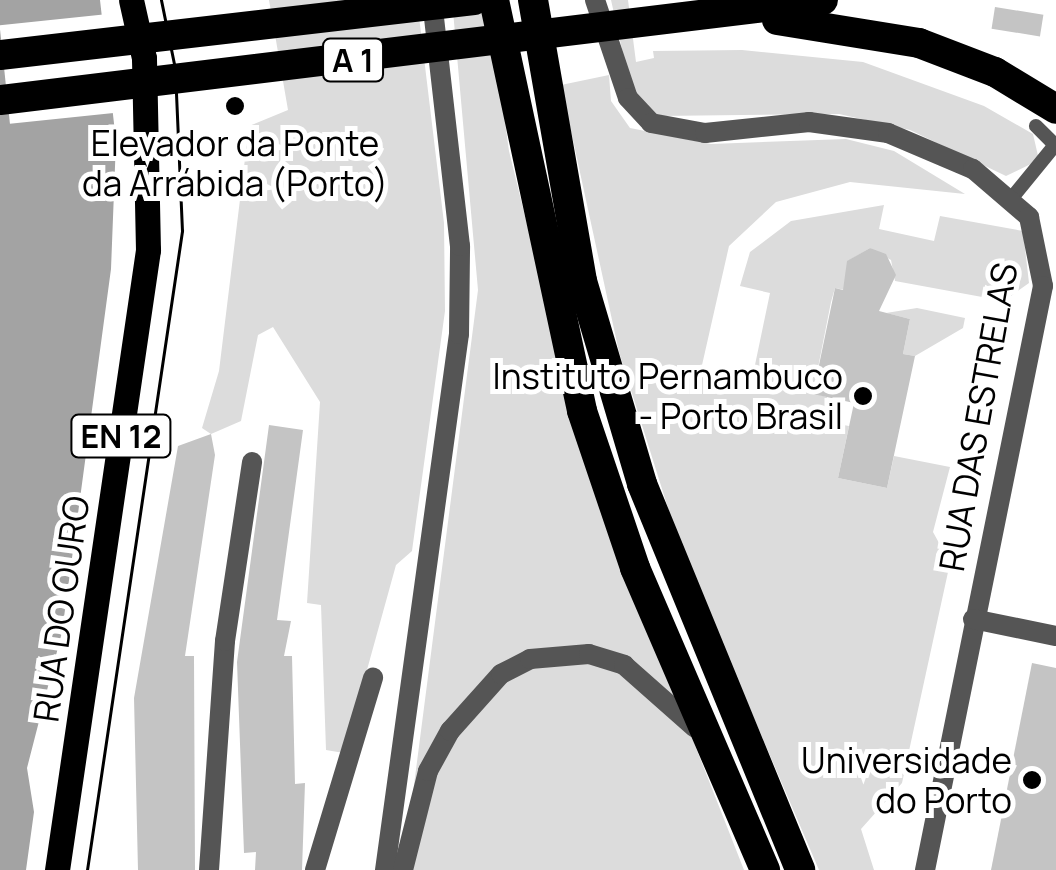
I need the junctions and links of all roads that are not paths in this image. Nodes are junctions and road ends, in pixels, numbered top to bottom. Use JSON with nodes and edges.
{"nodes":[{"id":1,"x":131,"y":0,"type":"edge"},
{"id":2,"x":432,"y":0,"type":"edge"},
{"id":3,"x":474,"y":0,"type":"edge"},
{"id":4,"x":494,"y":0,"type":"edge"},
{"id":5,"x":533,"y":0,"type":"edge"},
{"id":6,"x":595,"y":0,"type":"edge"},
{"id":7,"x":822,"y":0,"type":"edge"},
{"id":8,"x":714,"y":18,"type":"junction"},
{"id":9,"x":0,"y":55,"type":"edge"},
{"id":10,"x":0,"y":100,"type":"edge"},
{"id":11,"x":1046,"y":118,"type":"edge"},
{"id":12,"x":1011,"y":199,"type":"junction"},
{"id":13,"x":1049,"y":287,"type":"edge"},
{"id":14,"x":252,"y":462,"type":"dead end"},
{"id":15,"x":974,"y":618,"type":"junction"},
{"id":16,"x":1056,"y":636,"type":"edge"},
{"id":17,"x":372,"y":678,"type":"dead end"},
{"id":18,"x":715,"y":754,"type":"junction"},
{"id":19,"x":57,"y":870,"type":"edge"},
{"id":20,"x":209,"y":870,"type":"edge"},
{"id":21,"x":314,"y":870,"type":"edge"},
{"id":22,"x":385,"y":870,"type":"edge"},
{"id":23,"x":403,"y":870,"type":"edge"},
{"id":24,"x":766,"y":870,"type":"edge"},
{"id":25,"x":800,"y":870,"type":"edge"},
{"id":26,"x":925,"y":870,"type":"edge"}],
"edges":[{"from":1,"to":19,"type":"main road","name":"RUA DO OURO","number":"EN 12"},
{"from":2,"to":22,"type":"street"},
{"from":3,"to":9,"type":"highway","number":"A 1"},
{"from":4,"to":18,"type":"highway"},
{"from":5,"to":25,"type":"highway"},
{"from":6,"to":12,"type":"street","name":"RUA DAS ESTRELAS"},
{"from":7,"to":8,"type":"highway"},
{"from":8,"to":10,"type":"highway","number":"A 1"},
{"from":8,"to":11,"type":"highway"},
{"from":11,"to":12,"type":"lane"},
{"from":12,"to":13,"type":"street","name":"RUA DAS ESTRELAS"},
{"from":13,"to":15,"type":"street","name":"RUA DAS ESTRELAS"},
{"from":14,"to":20,"type":"street"},
{"from":15,"to":16,"type":"street"},
{"from":15,"to":26,"type":"street","name":"RUA DAS ESTRELAS"},
{"from":17,"to":21,"type":"street"},
{"from":18,"to":23,"type":"street"},
{"from":18,"to":24,"type":"highway"}]}
